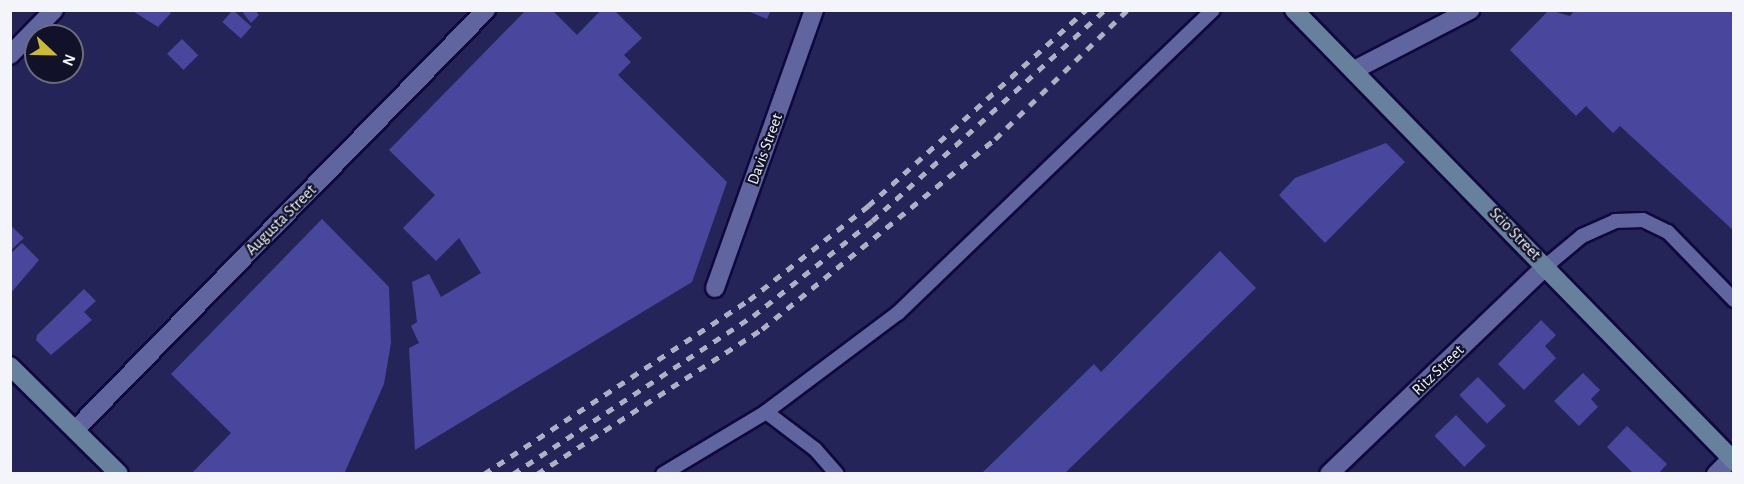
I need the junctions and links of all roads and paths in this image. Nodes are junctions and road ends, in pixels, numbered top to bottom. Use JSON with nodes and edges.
{"nodes":[{"id":1,"x":54,"y":10,"type":"edge"},
{"id":2,"x":486,"y":10,"type":"edge"},
{"id":3,"x":814,"y":10,"type":"edge"},
{"id":4,"x":1213,"y":10,"type":"edge"},
{"id":5,"x":1294,"y":10,"type":"edge"},
{"id":6,"x":1470,"y":10,"type":"edge"},
{"id":7,"x":10,"y":55,"type":"edge"},
{"id":8,"x":1354,"y":70,"type":"junction"},
{"id":9,"x":1546,"y":266,"type":"junction"},
{"id":10,"x":715,"y":288,"type":"dead end"},
{"id":11,"x":1734,"y":300,"type":"edge"},
{"id":12,"x":10,"y":366,"type":"edge"},
{"id":13,"x":766,"y":412,"type":"junction"},
{"id":14,"x":75,"y":430,"type":"junction"},
{"id":15,"x":1732,"y":460,"type":"edge"},
{"id":16,"x":119,"y":474,"type":"edge"},
{"id":17,"x":663,"y":474,"type":"edge"},
{"id":18,"x":837,"y":474,"type":"edge"},
{"id":19,"x":1329,"y":474,"type":"edge"},
{"id":20,"x":1716,"y":474,"type":"edge"}],
"edges":[{"from":1,"to":7,"type":"street"},
{"from":2,"to":14,"type":"street","name":"Augusta Street"},
{"from":3,"to":10,"type":"street","name":"Davis Street"},
{"from":4,"to":13,"type":"lane"},
{"from":5,"to":8,"type":"street","name":"Scio Street"},
{"from":6,"to":8,"type":"street"},
{"from":8,"to":9,"type":"street","name":"Scio Street"},
{"from":9,"to":11,"type":"lane"},
{"from":9,"to":15,"type":"street","name":"Scio Street"},
{"from":9,"to":19,"type":"street","name":"Ritz Street"},
{"from":12,"to":14,"type":"street"},
{"from":13,"to":17,"type":"lane"},
{"from":13,"to":18,"type":"lane"},
{"from":14,"to":16,"type":"street"},
{"from":15,"to":20,"type":"street"}]}
